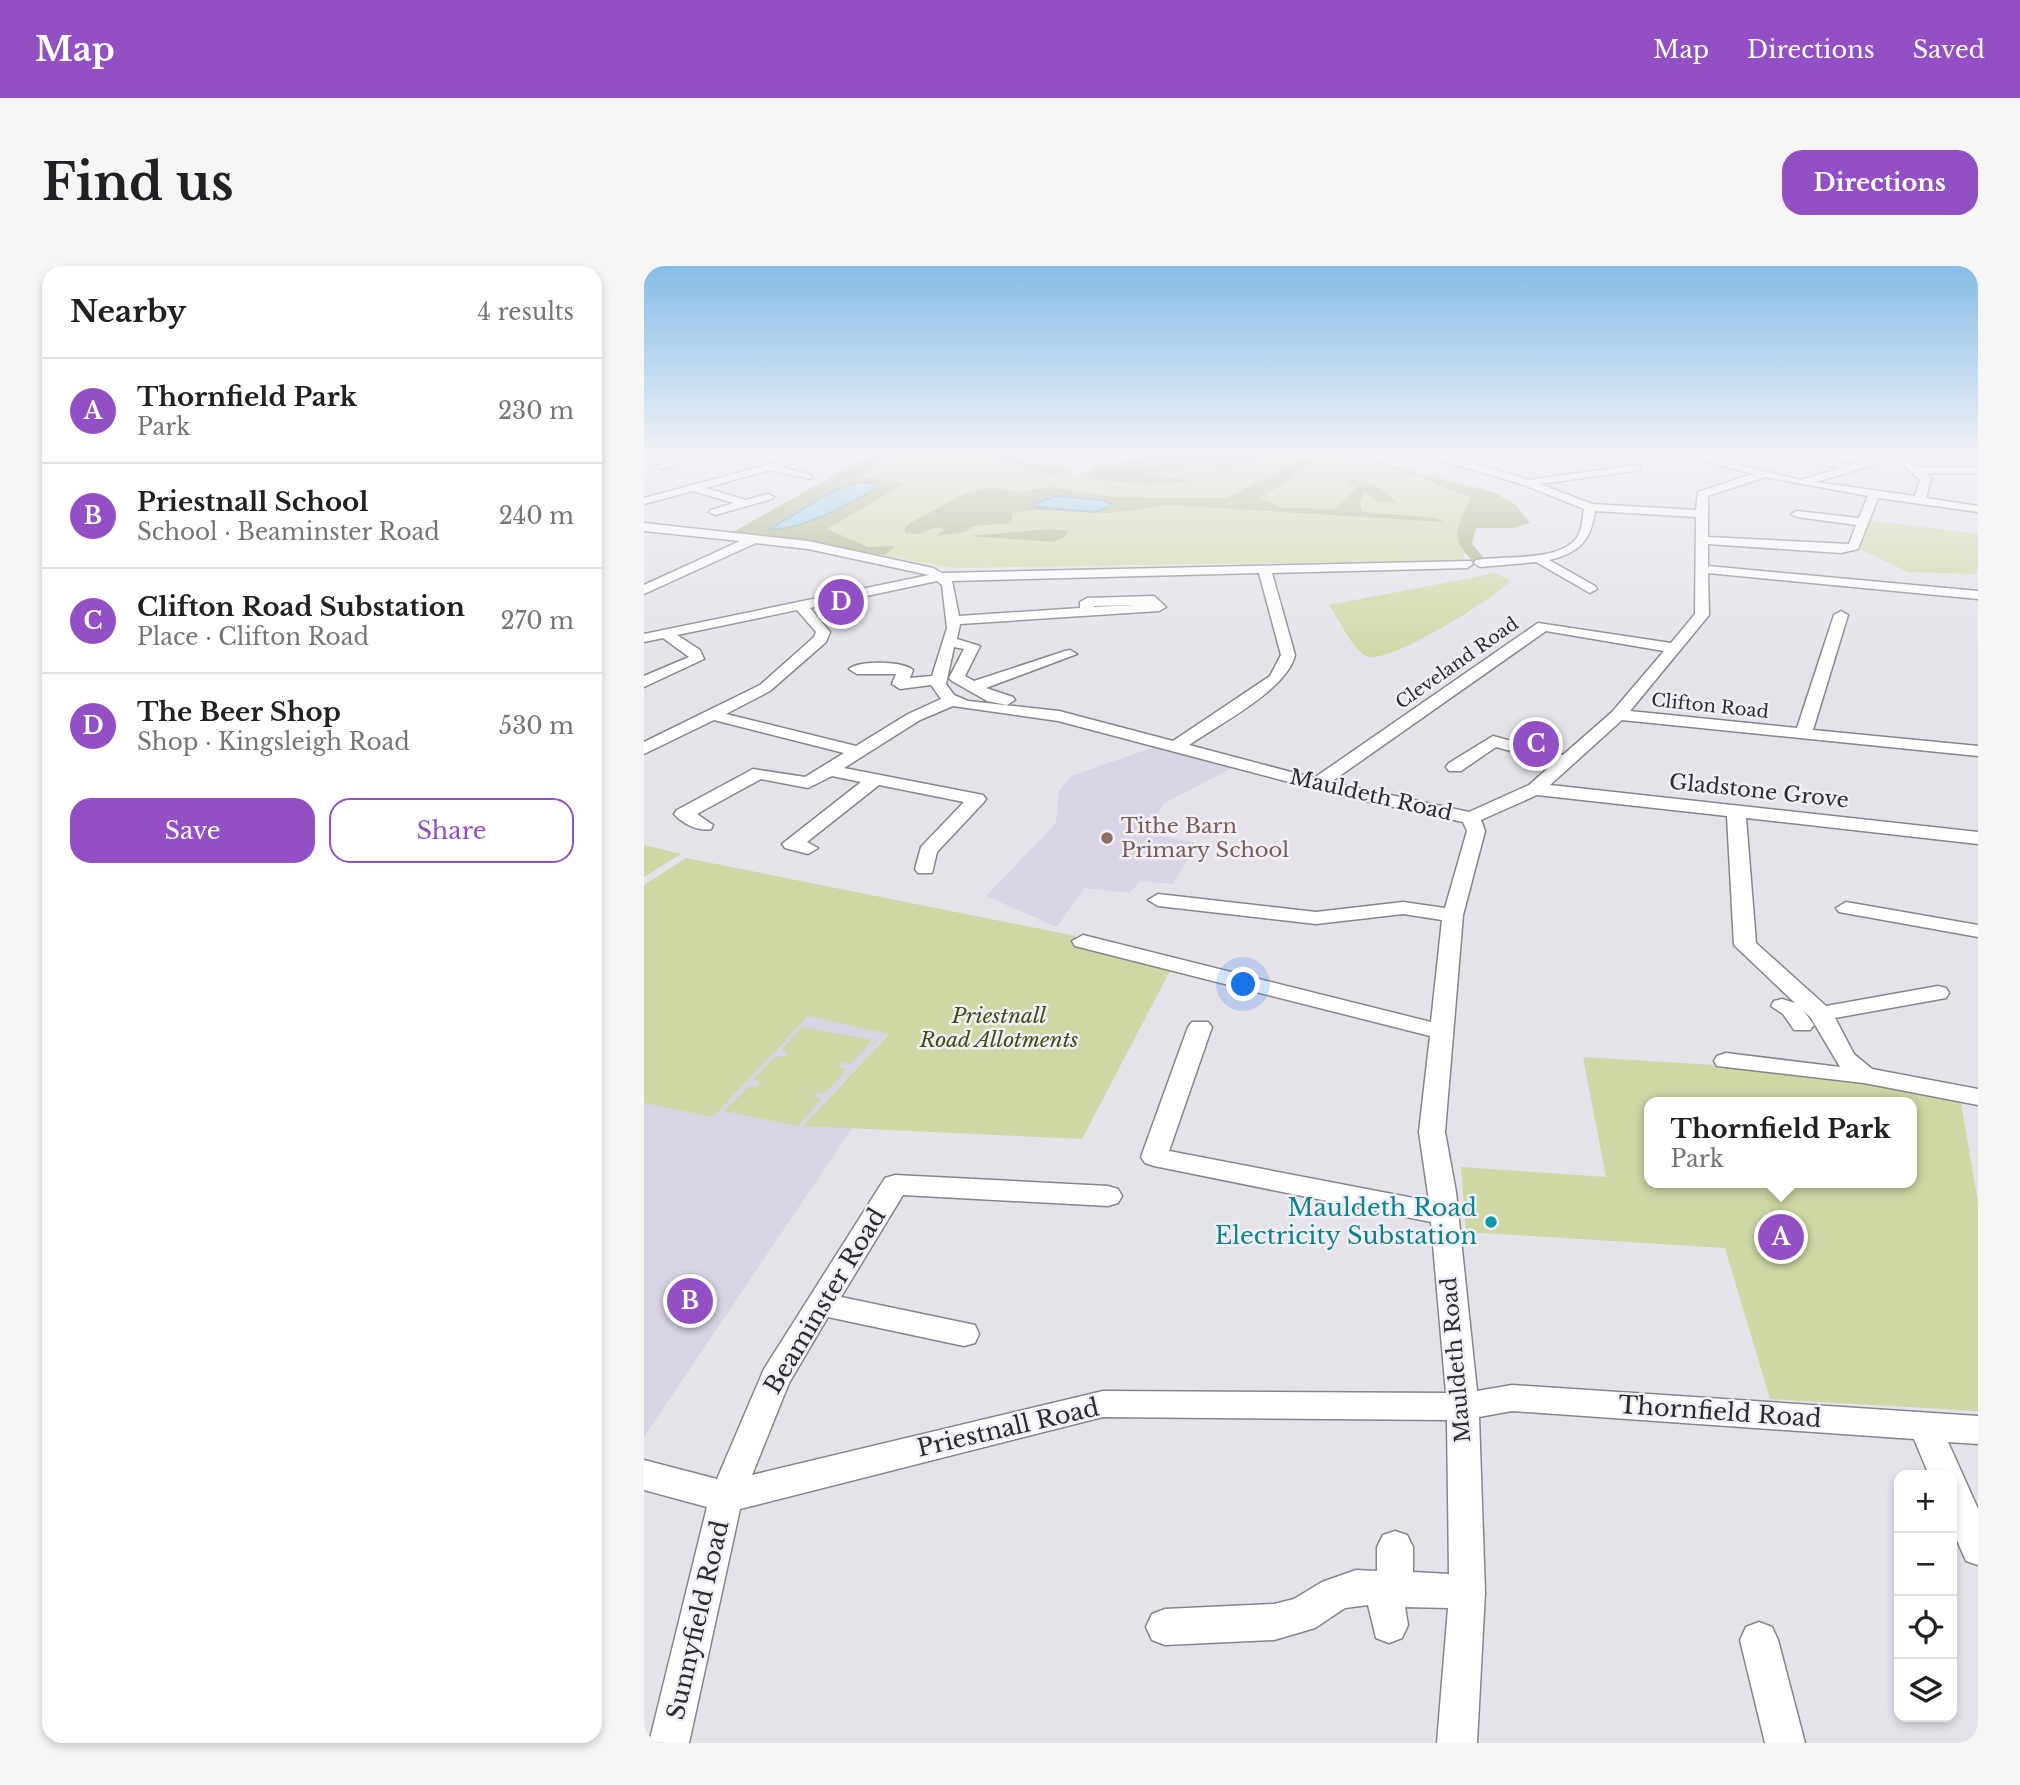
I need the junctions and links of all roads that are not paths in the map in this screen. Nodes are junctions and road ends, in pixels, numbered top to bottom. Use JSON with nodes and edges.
{"nodes":[{"id":1,"x":1863,"y":522,"type":"edge"},
{"id":2,"x":1587,"y":523,"type":"edge"},
{"id":3,"x":1702,"y":523,"type":"edge"},
{"id":4,"x":644,"y":527,"type":"edge"},
{"id":5,"x":755,"y":538,"type":"junction"},
{"id":6,"x":1704,"y":540,"type":"junction"},
{"id":7,"x":1537,"y":558,"type":"junction"},
{"id":8,"x":1702,"y":569,"type":"junction"},
{"id":9,"x":1265,"y":570,"type":"junction"},
{"id":10,"x":939,"y":577,"type":"junction"},
{"id":11,"x":644,"y":590,"type":"edge"},
{"id":12,"x":1590,"y":590,"type":"dead end"},
{"id":13,"x":1974,"y":594,"type":"edge"},
{"id":14,"x":800,"y":605,"type":"junction"},
{"id":15,"x":1087,"y":612,"type":"dead end"},
{"id":16,"x":1841,"y":615,"type":"dead end"},
{"id":17,"x":954,"y":620,"type":"junction"},
{"id":18,"x":664,"y":633,"type":"junction"},
{"id":19,"x":644,"y":638,"type":"edge"},
{"id":20,"x":950,"y":642,"type":"junction"},
{"id":21,"x":1675,"y":648,"type":"junction"},
{"id":22,"x":1070,"y":654,"type":"dead end"},
{"id":23,"x":857,"y":669,"type":"dead end"},
{"id":24,"x":939,"y":680,"type":"junction"},
{"id":25,"x":644,"y":682,"type":"edge"},
{"id":26,"x":972,"y":687,"type":"junction"},
{"id":27,"x":953,"y":700,"type":"junction"},
{"id":28,"x":712,"y":715,"type":"junction"},
{"id":29,"x":1618,"y":715,"type":"junction"},
{"id":30,"x":1059,"y":716,"type":"junction"},
{"id":31,"x":1803,"y":735,"type":"junction"},
{"id":32,"x":1176,"y":746,"type":"junction"},
{"id":33,"x":644,"y":749,"type":"edge"},
{"id":34,"x":1978,"y":751,"type":"edge"},
{"id":35,"x":859,"y":752,"type":"junction"},
{"id":36,"x":1567,"y":761,"type":"junction"},
{"id":37,"x":1455,"y":767,"type":"dead end"},
{"id":38,"x":829,"y":770,"type":"junction"},
{"id":39,"x":873,"y":781,"type":"junction"},
{"id":40,"x":1317,"y":784,"type":"junction"},
{"id":41,"x":1535,"y":789,"type":"junction"},
{"id":42,"x":1736,"y":812,"type":"junction"},
{"id":43,"x":1471,"y":818,"type":"junction"},
{"id":44,"x":704,"y":825,"type":"dead end"},
{"id":45,"x":1978,"y":838,"type":"edge"},
{"id":46,"x":808,"y":848,"type":"dead end"},
{"id":47,"x":925,"y":869,"type":"dead end"},
{"id":48,"x":1158,"y":900,"type":"dead end"},
{"id":49,"x":1846,"y":908,"type":"dead end"},
{"id":50,"x":1453,"y":915,"type":"junction"},
{"id":51,"x":1978,"y":931,"type":"edge"},
{"id":52,"x":1083,"y":941,"type":"dead end"},
{"id":53,"x":1938,"y":993,"type":"dead end"},
{"id":54,"x":1803,"y":1013,"type":"junction"},
{"id":55,"x":1200,"y":1027,"type":"dead end"},
{"id":56,"x":1442,"y":1032,"type":"junction"},
{"id":57,"x":1726,"y":1061,"type":"dead end"},
{"id":58,"x":1864,"y":1075,"type":"junction"},
{"id":59,"x":1978,"y":1097,"type":"edge"},
{"id":60,"x":1108,"y":1196,"type":"dead end"},
{"id":61,"x":1443,"y":1214,"type":"junction"},
{"id":62,"x":821,"y":1304,"type":"junction"},
{"id":63,"x":964,"y":1334,"type":"dead end"},
{"id":64,"x":1463,"y":1407,"type":"junction"},
{"id":65,"x":1924,"y":1426,"type":"junction"},
{"id":66,"x":1978,"y":1430,"type":"edge"},
{"id":67,"x":1944,"y":1470,"type":"edge"},
{"id":68,"x":644,"y":1475,"type":"edge"},
{"id":69,"x":726,"y":1497,"type":"junction"},
{"id":70,"x":1957,"y":1501,"type":"edge"},
{"id":71,"x":1395,"y":1547,"type":"dead end"},
{"id":72,"x":1978,"y":1549,"type":"edge"},
{"id":73,"x":1390,"y":1586,"type":"junction"},
{"id":74,"x":1467,"y":1592,"type":"junction"},
{"id":75,"x":1389,"y":1625,"type":"dead end"},
{"id":76,"x":1165,"y":1627,"type":"dead end"},
{"id":77,"x":1759,"y":1640,"type":"dead end"},
{"id":78,"x":669,"y":1743,"type":"edge"},
{"id":79,"x":1457,"y":1743,"type":"edge"},
{"id":80,"x":1785,"y":1743,"type":"edge"}],
"edges":[{"from":1,"to":6,"type":"street"},
{"from":2,"to":7,"type":"street"},
{"from":3,"to":6,"type":"street"},
{"from":4,"to":5,"type":"street"},
{"from":5,"to":10,"type":"street"},
{"from":5,"to":11,"type":"street"},
{"from":6,"to":8,"type":"street"},
{"from":7,"to":9,"type":"street"},
{"from":7,"to":12,"type":"street"},
{"from":8,"to":13,"type":"street"},
{"from":8,"to":21,"type":"street"},
{"from":9,"to":10,"type":"street"},
{"from":9,"to":32,"type":"street"},
{"from":10,"to":14,"type":"street"},
{"from":10,"to":17,"type":"street"},
{"from":14,"to":18,"type":"street"},
{"from":14,"to":28,"type":"street"},
{"from":15,"to":17,"type":"street"},
{"from":16,"to":31,"type":"street"},
{"from":17,"to":20,"type":"street"},
{"from":18,"to":19,"type":"street"},
{"from":18,"to":25,"type":"street"},
{"from":20,"to":24,"type":"street"},
{"from":20,"to":26,"type":"street"},
{"from":21,"to":29,"type":"street"},
{"from":21,"to":40,"type":"street","name":"Cleveland Road"},
{"from":22,"to":26,"type":"street"},
{"from":23,"to":24,"type":"street"},
{"from":24,"to":27,"type":"street"},
{"from":26,"to":30,"type":"street"},
{"from":27,"to":30,"type":"street","name":"Mauldeth Road"},
{"from":27,"to":35,"type":"street"},
{"from":28,"to":33,"type":"street"},
{"from":28,"to":35,"type":"street"},
{"from":29,"to":31,"type":"street","name":"Clifton Road"},
{"from":29,"to":36,"type":"street"},
{"from":30,"to":32,"type":"street","name":"Mauldeth Road"},
{"from":31,"to":34,"type":"street","name":"Clifton Road"},
{"from":32,"to":40,"type":"street","name":"Mauldeth Road"},
{"from":35,"to":38,"type":"street"},
{"from":36,"to":37,"type":"street"},
{"from":36,"to":41,"type":"street"},
{"from":38,"to":39,"type":"street"},
{"from":38,"to":44,"type":"street"},
{"from":39,"to":46,"type":"street"},
{"from":39,"to":47,"type":"street"},
{"from":40,"to":43,"type":"street","name":"Mauldeth Road"},
{"from":41,"to":42,"type":"street","name":"Gladstone Grove"},
{"from":41,"to":43,"type":"street"},
{"from":42,"to":45,"type":"street","name":"Gladstone Grove"},
{"from":42,"to":54,"type":"street"},
{"from":43,"to":50,"type":"street","name":"Mauldeth Road"},
{"from":48,"to":50,"type":"street"},
{"from":49,"to":51,"type":"street"},
{"from":50,"to":56,"type":"street","name":"Mauldeth Road"},
{"from":52,"to":56,"type":"street"},
{"from":53,"to":54,"type":"street"},
{"from":54,"to":58,"type":"street"},
{"from":55,"to":61,"type":"street"},
{"from":56,"to":61,"type":"street","name":"Mauldeth Road"},
{"from":57,"to":58,"type":"street"},
{"from":58,"to":59,"type":"street"},
{"from":60,"to":62,"type":"street","name":"Beaminster Road"},
{"from":61,"to":64,"type":"street","name":"Mauldeth Road"},
{"from":62,"to":63,"type":"street"},
{"from":62,"to":69,"type":"street","name":"Beaminster Road"},
{"from":64,"to":65,"type":"street","name":"Thornfield Road"},
{"from":64,"to":69,"type":"street","name":"Priestnall Road"},
{"from":64,"to":74,"type":"street","name":"Mauldeth Road"},
{"from":65,"to":66,"type":"street","name":"Thornfield Road"},
{"from":65,"to":67,"type":"street"},
{"from":68,"to":69,"type":"street","name":"Priestnall Road"},
{"from":69,"to":78,"type":"street","name":"Sunnyfield Road"},
{"from":70,"to":72,"type":"street"},
{"from":71,"to":73,"type":"street"},
{"from":73,"to":74,"type":"street"},
{"from":73,"to":75,"type":"street"},
{"from":73,"to":76,"type":"street"},
{"from":74,"to":79,"type":"street","name":"Mauldeth Road"},
{"from":77,"to":80,"type":"street"}]}
